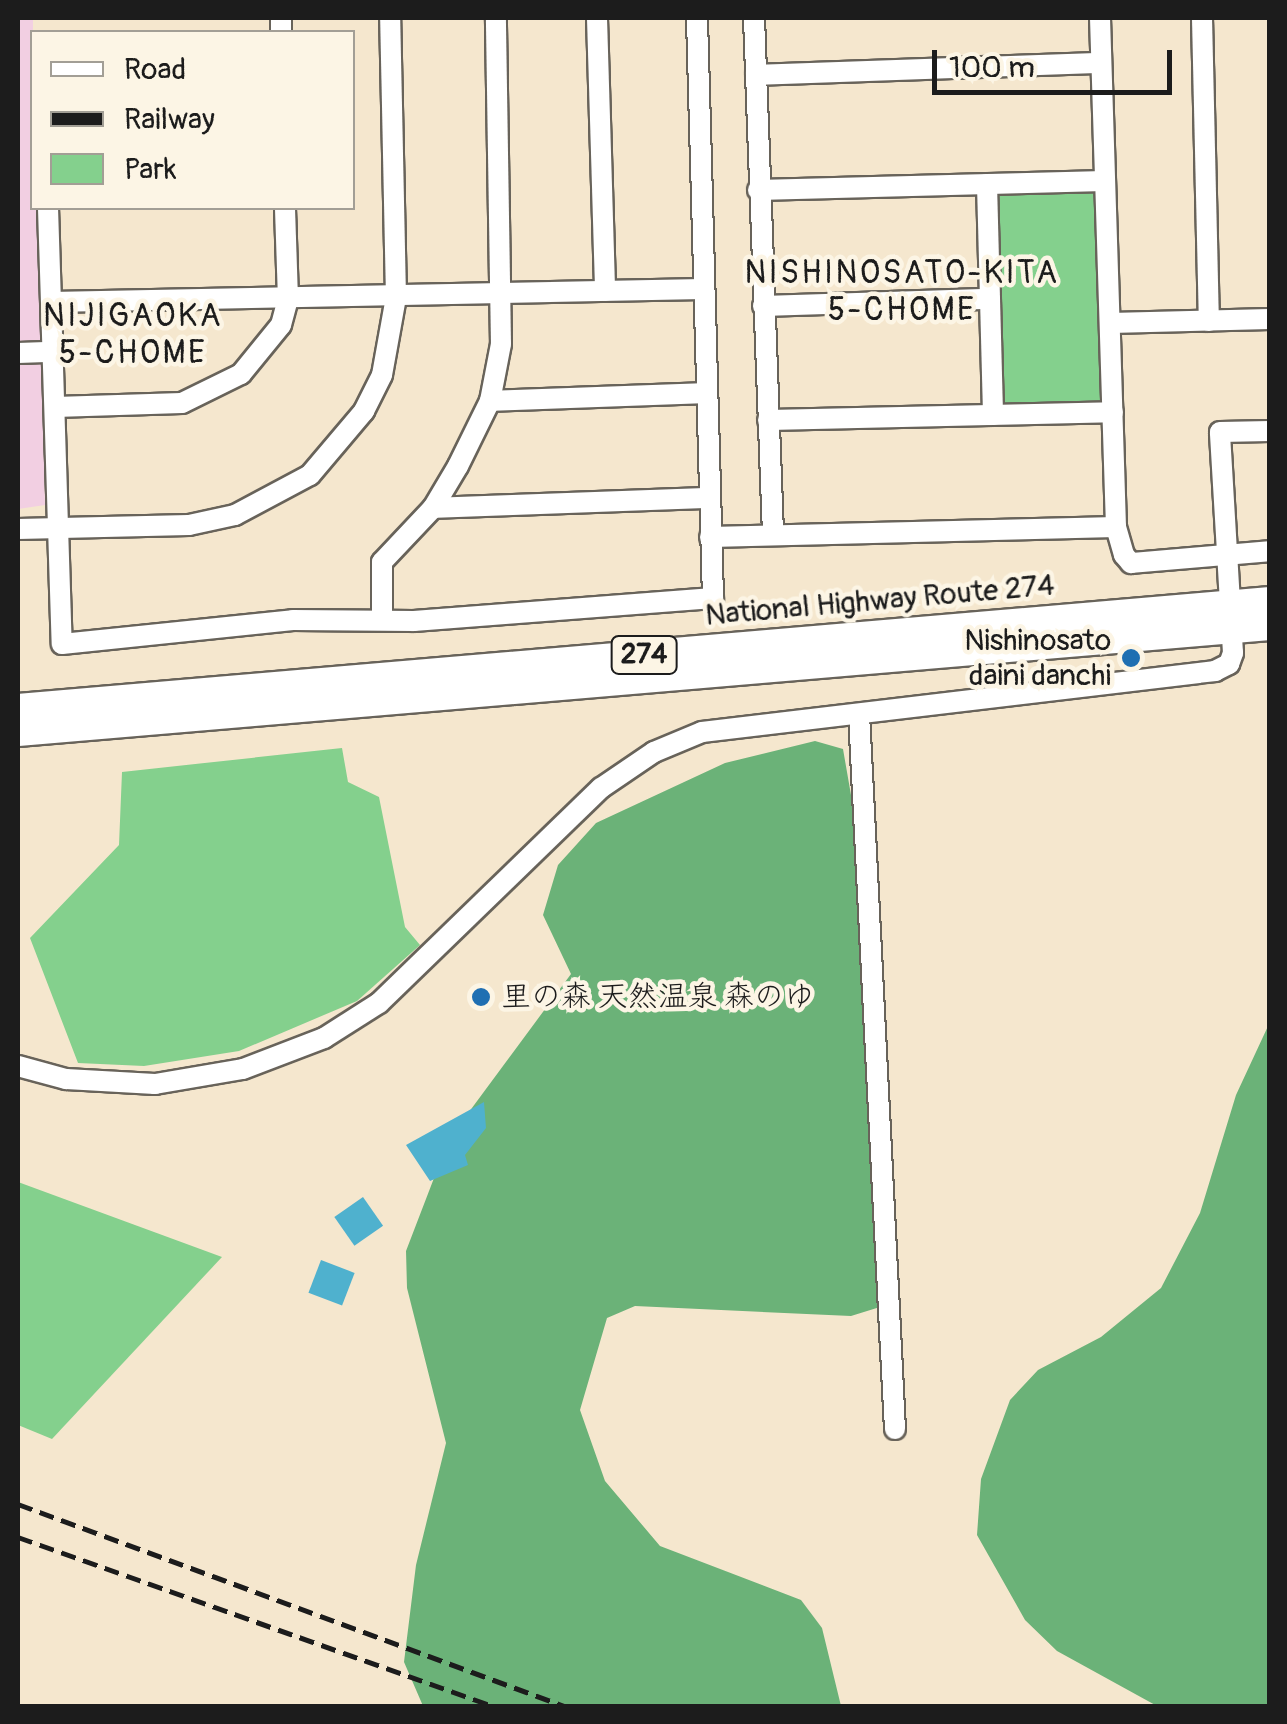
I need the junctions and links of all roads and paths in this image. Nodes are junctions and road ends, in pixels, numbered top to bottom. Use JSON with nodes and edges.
{"nodes":[{"id":1,"x":390,"y":18,"type":"edge"},
{"id":2,"x":496,"y":18,"type":"edge"},
{"id":3,"x":597,"y":18,"type":"edge"},
{"id":4,"x":697,"y":18,"type":"edge"},
{"id":5,"x":754,"y":18,"type":"edge"},
{"id":6,"x":1100,"y":18,"type":"edge"},
{"id":7,"x":1202,"y":18,"type":"edge"},
{"id":8,"x":1101,"y":64,"type":"junction"},
{"id":9,"x":756,"y":75,"type":"junction"},
{"id":10,"x":1104,"y":181,"type":"junction"},
{"id":11,"x":987,"y":184,"type":"junction"},
{"id":12,"x":758,"y":190,"type":"junction"},
{"id":13,"x":48,"y":210,"type":"edge"},
{"id":14,"x":285,"y":210,"type":"edge"},
{"id":15,"x":703,"y":289,"type":"junction"},
{"id":16,"x":605,"y":291,"type":"junction"},
{"id":17,"x":503,"y":294,"type":"junction"},
{"id":18,"x":396,"y":297,"type":"junction"},
{"id":19,"x":288,"y":299,"type":"junction"},
{"id":20,"x":990,"y":299,"type":"junction"},
{"id":21,"x":51,"y":302,"type":"junction"},
{"id":22,"x":763,"y":306,"type":"junction"},
{"id":23,"x":1270,"y":319,"type":"edge"},
{"id":24,"x":1209,"y":321,"type":"junction"},
{"id":25,"x":1110,"y":323,"type":"junction"},
{"id":26,"x":53,"y":352,"type":"junction"},
{"id":27,"x":18,"y":354,"type":"edge"},
{"id":28,"x":705,"y":394,"type":"junction"},
{"id":29,"x":490,"y":401,"type":"junction"},
{"id":30,"x":55,"y":407,"type":"junction"},
{"id":31,"x":1112,"y":412,"type":"junction"},
{"id":32,"x":993,"y":415,"type":"junction"},
{"id":33,"x":768,"y":420,"type":"junction"},
{"id":34,"x":1270,"y":430,"type":"edge"},
{"id":35,"x":708,"y":498,"type":"junction"},
{"id":36,"x":433,"y":508,"type":"junction"},
{"id":37,"x":1116,"y":527,"type":"junction"},
{"id":38,"x":59,"y":528,"type":"junction"},
{"id":39,"x":18,"y":529,"type":"edge"},
{"id":40,"x":773,"y":534,"type":"junction"},
{"id":41,"x":710,"y":536,"type":"junction"},
{"id":42,"x":1270,"y":551,"type":"edge"},
{"id":43,"x":1223,"y":554,"type":"junction"},
{"id":44,"x":1270,"y":601,"type":"edge"},
{"id":45,"x":1228,"y":617,"type":"junction"},
{"id":46,"x":382,"y":620,"type":"junction"},
{"id":47,"x":1270,"y":626,"type":"edge"},
{"id":48,"x":18,"y":708,"type":"edge"},
{"id":49,"x":859,"y":714,"type":"junction"},
{"id":50,"x":18,"y":732,"type":"edge"},
{"id":51,"x":18,"y":1066,"type":"edge"},
{"id":52,"x":896,"y":1430,"type":"dead end"}],
"edges":[{"from":1,"to":18,"type":"street"},
{"from":2,"to":17,"type":"street"},
{"from":3,"to":16,"type":"street"},
{"from":4,"to":15,"type":"street"},
{"from":5,"to":9,"type":"street"},
{"from":6,"to":8,"type":"street"},
{"from":7,"to":24,"type":"street"},
{"from":8,"to":9,"type":"street"},
{"from":8,"to":10,"type":"street"},
{"from":9,"to":12,"type":"street"},
{"from":10,"to":11,"type":"street"},
{"from":10,"to":25,"type":"street"},
{"from":11,"to":12,"type":"street"},
{"from":11,"to":20,"type":"street"},
{"from":12,"to":22,"type":"street"},
{"from":13,"to":21,"type":"street"},
{"from":14,"to":19,"type":"street"},
{"from":15,"to":16,"type":"street"},
{"from":15,"to":28,"type":"street"},
{"from":16,"to":17,"type":"street"},
{"from":17,"to":18,"type":"street"},
{"from":17,"to":29,"type":"street"},
{"from":18,"to":19,"type":"street"},
{"from":18,"to":38,"type":"street"},
{"from":19,"to":21,"type":"street"},
{"from":19,"to":30,"type":"street"},
{"from":20,"to":22,"type":"street"},
{"from":20,"to":32,"type":"street"},
{"from":21,"to":26,"type":"street"},
{"from":22,"to":33,"type":"street"},
{"from":23,"to":24,"type":"street"},
{"from":24,"to":25,"type":"street"},
{"from":25,"to":31,"type":"street"},
{"from":26,"to":27,"type":"street"},
{"from":26,"to":30,"type":"street"},
{"from":28,"to":29,"type":"street"},
{"from":28,"to":35,"type":"street"},
{"from":29,"to":36,"type":"street"},
{"from":30,"to":38,"type":"street"},
{"from":31,"to":32,"type":"street"},
{"from":31,"to":37,"type":"street"},
{"from":32,"to":33,"type":"street"},
{"from":33,"to":40,"type":"street"},
{"from":34,"to":43,"type":"street"},
{"from":35,"to":36,"type":"street"},
{"from":35,"to":41,"type":"street"},
{"from":36,"to":46,"type":"street"},
{"from":37,"to":40,"type":"street"},
{"from":37,"to":43,"type":"street"},
{"from":38,"to":39,"type":"street"},
{"from":38,"to":46,"type":"street"},
{"from":40,"to":41,"type":"street"},
{"from":41,"to":46,"type":"street"},
{"from":42,"to":43,"type":"street"},
{"from":43,"to":45,"type":"street"},
{"from":44,"to":45,"type":"highway","name":"National Highway Route 274","number":"274"},
{"from":45,"to":47,"type":"highway","name":"National Highway Route 274","number":"274"},
{"from":45,"to":48,"type":"highway","name":"National Highway Route 274","number":"274"},
{"from":45,"to":49,"type":"street"},
{"from":45,"to":50,"type":"highway","name":"National Highway Route 274","number":"274"},
{"from":49,"to":51,"type":"street"},
{"from":49,"to":52,"type":"street"}]}
